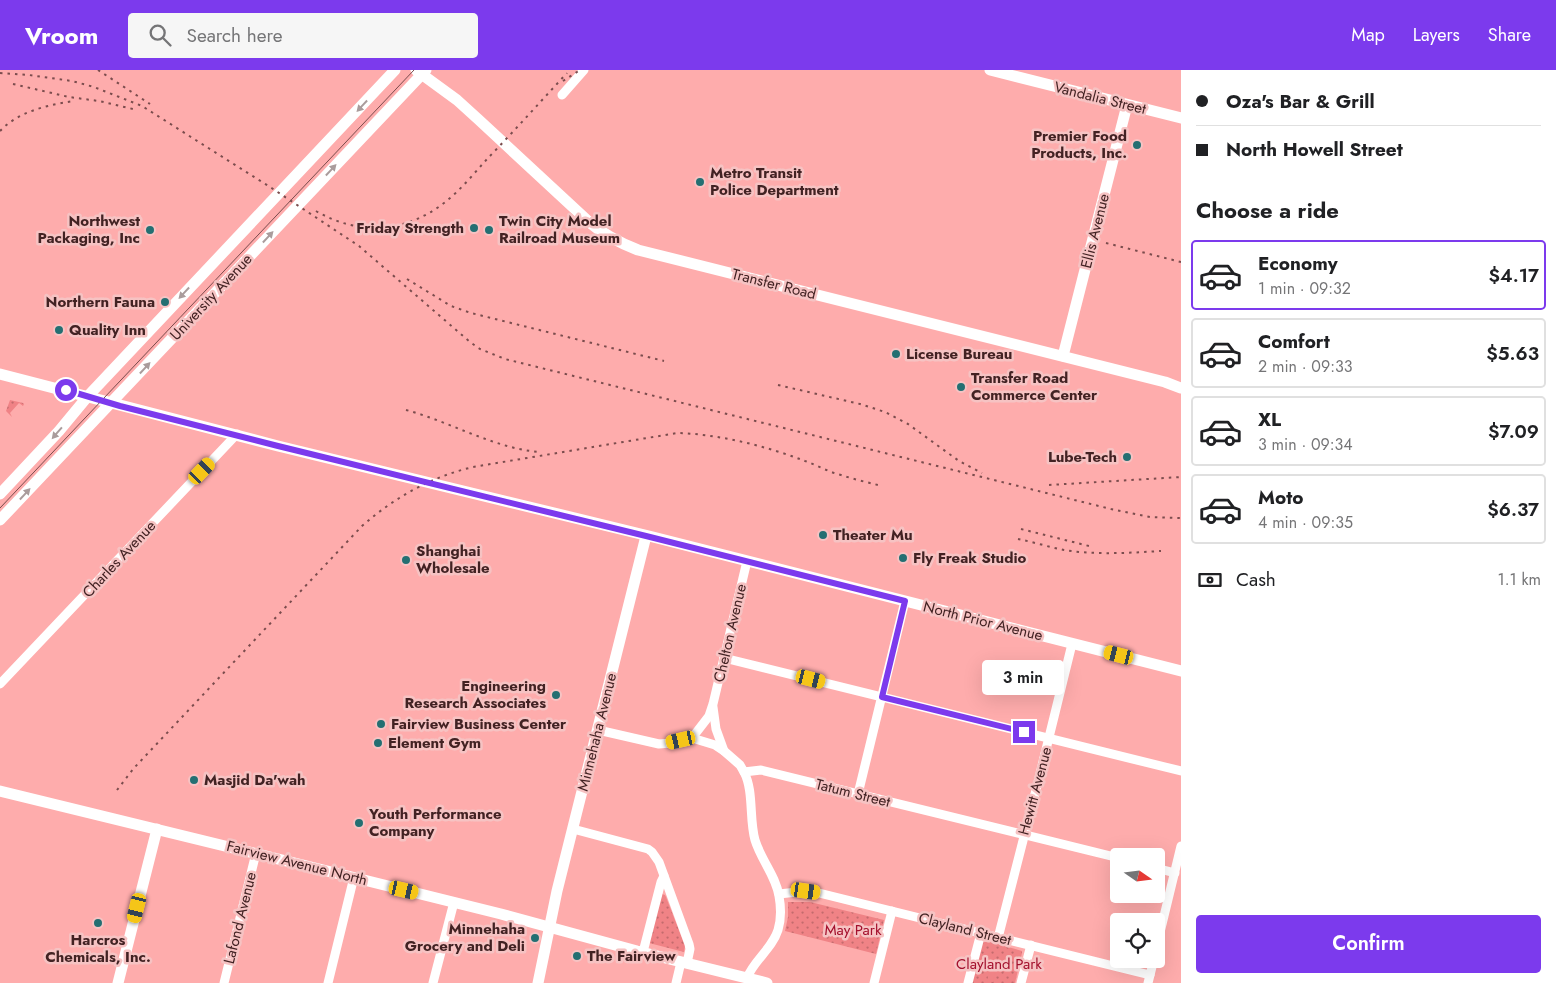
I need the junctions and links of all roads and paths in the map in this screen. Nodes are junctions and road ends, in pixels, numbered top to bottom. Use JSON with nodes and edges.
{"nodes":[{"id":1,"x":395,"y":70,"type":"edge"},
{"id":2,"x":584,"y":70,"type":"edge"},
{"id":3,"x":990,"y":70,"type":"edge"},
{"id":4,"x":421,"y":71,"type":"edge"},
{"id":5,"x":562,"y":95,"type":"dead end"},
{"id":6,"x":1127,"y":105,"type":"junction"},
{"id":7,"x":1181,"y":118,"type":"edge"},
{"id":8,"x":1063,"y":356,"type":"junction"},
{"id":9,"x":0,"y":374,"type":"edge"},
{"id":10,"x":1181,"y":388,"type":"edge"},
{"id":11,"x":88,"y":396,"type":"junction"},
{"id":12,"x":111,"y":403,"type":"junction"},
{"id":13,"x":237,"y":434,"type":"junction"},
{"id":14,"x":0,"y":494,"type":"edge"},
{"id":15,"x":0,"y":520,"type":"edge"},
{"id":16,"x":646,"y":536,"type":"junction"},
{"id":17,"x":747,"y":561,"type":"junction"},
{"id":18,"x":905,"y":601,"type":"junction"},
{"id":19,"x":1072,"y":644,"type":"junction"},
{"id":20,"x":724,"y":658,"type":"junction"},
{"id":21,"x":1181,"y":671,"type":"edge"},
{"id":22,"x":0,"y":684,"type":"edge"},
{"id":23,"x":882,"y":697,"type":"junction"},
{"id":24,"x":713,"y":704,"type":"junction"},
{"id":25,"x":598,"y":730,"type":"junction"},
{"id":26,"x":692,"y":738,"type":"junction"},
{"id":27,"x":1049,"y":738,"type":"junction"},
{"id":28,"x":724,"y":750,"type":"junction"},
{"id":29,"x":1181,"y":771,"type":"edge"},
{"id":30,"x":744,"y":772,"type":"junction"},
{"id":31,"x":0,"y":791,"type":"edge"},
{"id":32,"x":858,"y":794,"type":"junction"},
{"id":33,"x":157,"y":829,"type":"junction"},
{"id":34,"x":573,"y":829,"type":"junction"},
{"id":35,"x":1024,"y":835,"type":"junction"},
{"id":36,"x":1181,"y":846,"type":"edge"},
{"id":37,"x":256,"y":853,"type":"junction"},
{"id":38,"x":1110,"y":856,"type":"edge"},
{"id":39,"x":1165,"y":870,"type":"edge"},
{"id":40,"x":1175,"y":873,"type":"junction"},
{"id":41,"x":664,"y":876,"type":"junction"},
{"id":42,"x":354,"y":877,"type":"junction"},
{"id":43,"x":779,"y":894,"type":"junction"},
{"id":44,"x":454,"y":902,"type":"junction"},
{"id":45,"x":892,"y":911,"type":"junction"},
{"id":46,"x":1165,"y":913,"type":"edge"},
{"id":47,"x":550,"y":928,"type":"junction"},
{"id":48,"x":981,"y":933,"type":"junction"},
{"id":49,"x":998,"y":938,"type":"junction"},
{"id":50,"x":1031,"y":946,"type":"junction"},
{"id":51,"x":642,"y":952,"type":"junction"},
{"id":52,"x":684,"y":963,"type":"junction"},
{"id":53,"x":747,"y":978,"type":"junction"},
{"id":54,"x":1149,"y":979,"type":"edge"},
{"id":55,"x":118,"y":983,"type":"edge"},
{"id":56,"x":224,"y":983,"type":"edge"},
{"id":57,"x":328,"y":983,"type":"edge"},
{"id":58,"x":433,"y":983,"type":"edge"},
{"id":59,"x":538,"y":983,"type":"edge"},
{"id":60,"x":676,"y":983,"type":"edge"},
{"id":61,"x":767,"y":983,"type":"edge"},
{"id":62,"x":874,"y":983,"type":"edge"},
{"id":63,"x":968,"y":983,"type":"edge"},
{"id":64,"x":1021,"y":983,"type":"edge"}],
"edges":[{"from":1,"to":11,"type":"street","name":"University Avenue","one_way":true},
{"from":2,"to":5,"type":"street"},
{"from":3,"to":6,"type":"street","name":"Vandalia Street"},
{"from":4,"to":8,"type":"street","name":"Transfer Road"},
{"from":12,"to":4,"type":"street","name":"University Avenue","one_way":true},
{"from":6,"to":7,"type":"street","name":"Vandalia Street"},
{"from":6,"to":8,"type":"street","name":"Ellis Avenue"},
{"from":8,"to":10,"type":"street","name":"Transfer Road"},
{"from":9,"to":11,"type":"street","name":"North Prior Avenue"},
{"from":11,"to":12,"type":"street","name":"North Prior Avenue"},
{"from":11,"to":14,"type":"street","name":"University Avenue","one_way":true},
{"from":12,"to":13,"type":"street","name":"North Prior Avenue"},
{"from":15,"to":12,"type":"street","name":"University Avenue","one_way":true},
{"from":13,"to":16,"type":"street","name":"North Prior Avenue"},
{"from":13,"to":22,"type":"street","name":"Charles Avenue"},
{"from":16,"to":17,"type":"street","name":"North Prior Avenue"},
{"from":16,"to":25,"type":"street","name":"Minnehaha Avenue"},
{"from":17,"to":18,"type":"street","name":"North Prior Avenue"},
{"from":17,"to":20,"type":"street","name":"Chelton Avenue"},
{"from":18,"to":19,"type":"street","name":"North Prior Avenue"},
{"from":18,"to":23,"type":"street"},
{"from":19,"to":21,"type":"street","name":"North Prior Avenue"},
{"from":19,"to":27,"type":"street","name":"Hewitt Avenue"},
{"from":20,"to":23,"type":"street"},
{"from":20,"to":24,"type":"street","name":"Chelton Avenue"},
{"from":23,"to":27,"type":"street"},
{"from":23,"to":32,"type":"street"},
{"from":24,"to":26,"type":"street","name":"Chelton Avenue"},
{"from":24,"to":28,"type":"street","name":"Chelton Avenue"},
{"from":25,"to":26,"type":"street"},
{"from":25,"to":34,"type":"street","name":"Minnehaha Avenue"},
{"from":26,"to":28,"type":"street"},
{"from":27,"to":29,"type":"street"},
{"from":27,"to":35,"type":"street","name":"Hewitt Avenue"},
{"from":28,"to":30,"type":"street"},
{"from":30,"to":32,"type":"street","name":"Tatum Street"},
{"from":30,"to":43,"type":"street"},
{"from":31,"to":33,"type":"street","name":"Fairview Avenue North"},
{"from":32,"to":35,"type":"street","name":"Tatum Street"},
{"from":33,"to":37,"type":"street","name":"Fairview Avenue North"},
{"from":33,"to":55,"type":"street"},
{"from":34,"to":41,"type":"street"},
{"from":34,"to":47,"type":"street","name":"Minnehaha Avenue"},
{"from":35,"to":38,"type":"street","name":"Tatum Street"},
{"from":35,"to":49,"type":"street","name":"Hewitt Avenue"},
{"from":36,"to":40,"type":"street"},
{"from":37,"to":42,"type":"street","name":"Fairview Avenue North"},
{"from":37,"to":56,"type":"street","name":"Lafond Avenue"},
{"from":39,"to":40,"type":"street"},
{"from":40,"to":46,"type":"street"},
{"from":41,"to":51,"type":"street"},
{"from":41,"to":52,"type":"street"},
{"from":42,"to":44,"type":"street","name":"Fairview Avenue North"},
{"from":42,"to":57,"type":"street"},
{"from":43,"to":45,"type":"street","name":"Clayland Street"},
{"from":43,"to":53,"type":"street"},
{"from":44,"to":47,"type":"street","name":"Fairview Avenue North"},
{"from":44,"to":58,"type":"street"},
{"from":45,"to":48,"type":"street","name":"Clayland Street"},
{"from":45,"to":62,"type":"street"},
{"from":47,"to":51,"type":"street","name":"Fairview Avenue North"},
{"from":47,"to":59,"type":"street","name":"Minnehaha Avenue"},
{"from":48,"to":49,"type":"street","name":"Clayland Street"},
{"from":48,"to":63,"type":"street"},
{"from":49,"to":50,"type":"street","name":"Clayland Street"},
{"from":50,"to":54,"type":"street","name":"Clayland Street"},
{"from":50,"to":64,"type":"street"},
{"from":51,"to":52,"type":"street","name":"Fairview Avenue North"},
{"from":52,"to":53,"type":"street","name":"Fairview Avenue North"},
{"from":52,"to":60,"type":"street"},
{"from":53,"to":61,"type":"street","name":"Fairview Avenue North"}]}
